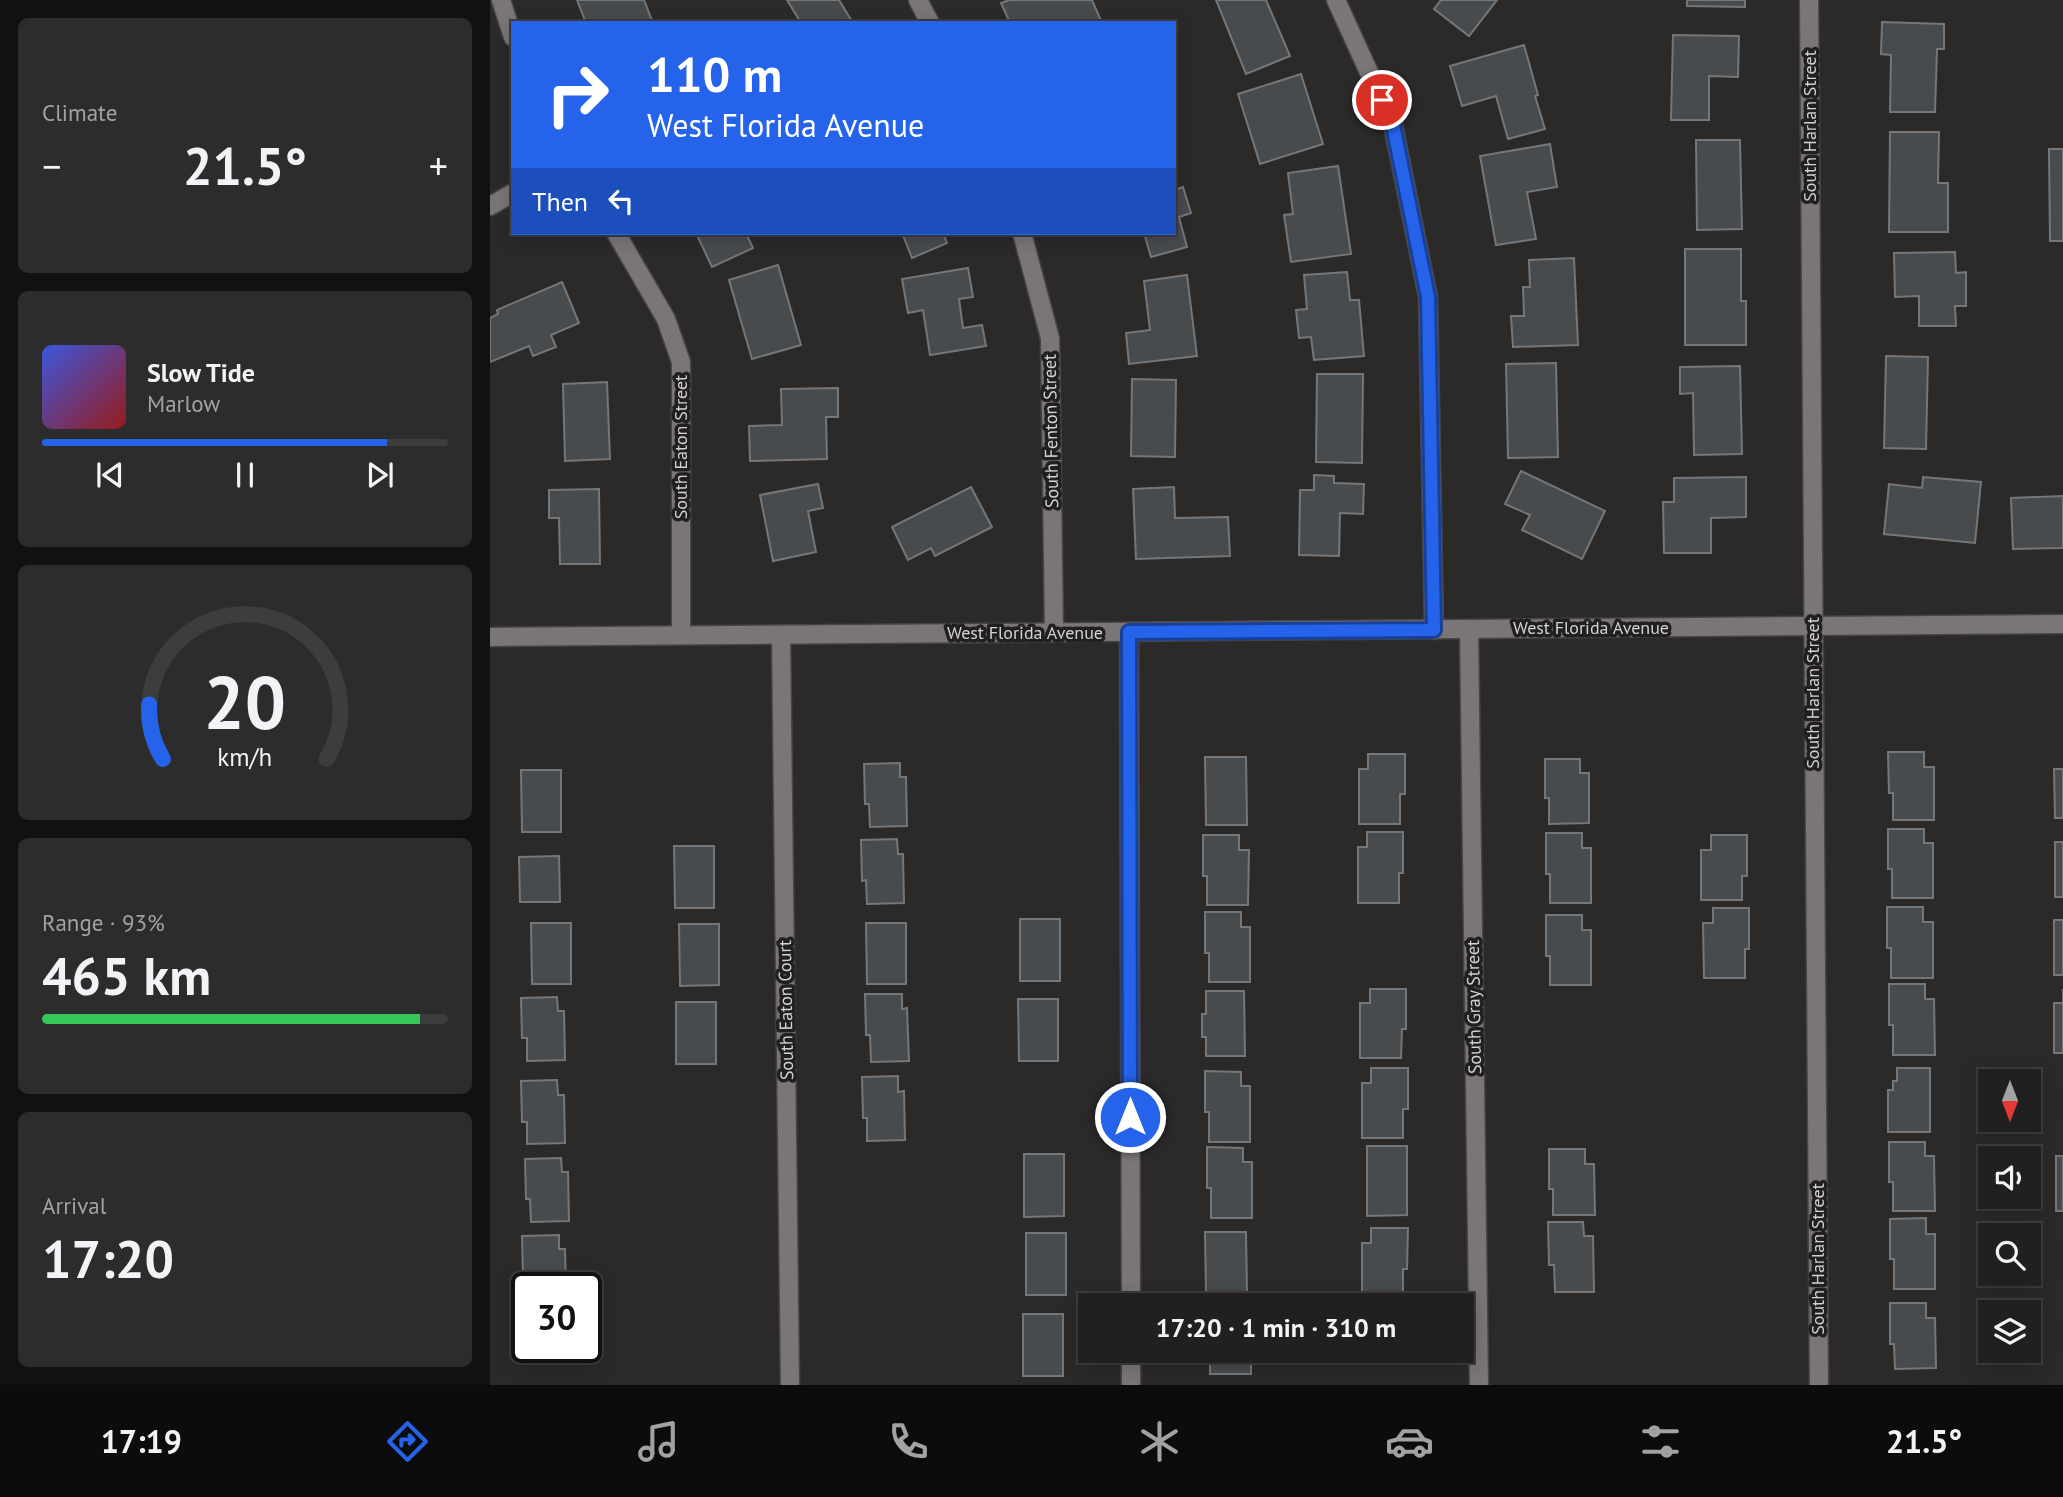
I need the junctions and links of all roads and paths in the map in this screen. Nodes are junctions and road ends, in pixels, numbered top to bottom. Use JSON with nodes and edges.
{"nodes":[{"id":1,"x":501,"y":0,"type":"edge"},
{"id":2,"x":918,"y":0,"type":"edge"},
{"id":3,"x":1336,"y":0,"type":"edge"},
{"id":4,"x":1809,"y":0,"type":"edge"},
{"id":5,"x":929,"y":21,"type":"edge"},
{"id":6,"x":511,"y":31,"type":"edge"},
{"id":7,"x":511,"y":194,"type":"edge"},
{"id":8,"x":490,"y":206,"type":"edge"},
{"id":9,"x":617,"y":235,"type":"edge"},
{"id":10,"x":1023,"y":235,"type":"edge"},
{"id":11,"x":2063,"y":624,"type":"edge"},
{"id":12,"x":1813,"y":626,"type":"junction"},
{"id":13,"x":1469,"y":629,"type":"junction"},
{"id":14,"x":1434,"y":630,"type":"junction"},
{"id":15,"x":1054,"y":632,"type":"junction"},
{"id":16,"x":1129,"y":632,"type":"junction"},
{"id":17,"x":681,"y":635,"type":"junction"},
{"id":18,"x":781,"y":635,"type":"junction"},
{"id":19,"x":490,"y":637,"type":"edge"},
{"id":20,"x":1131,"y":1293,"type":"edge"},
{"id":21,"x":1131,"y":1363,"type":"edge"},
{"id":22,"x":790,"y":1385,"type":"edge"},
{"id":23,"x":1131,"y":1385,"type":"edge"},
{"id":24,"x":1479,"y":1385,"type":"edge"},
{"id":25,"x":1819,"y":1385,"type":"edge"}],
"edges":[{"from":1,"to":6,"type":"street"},
{"from":2,"to":5,"type":"street"},
{"from":3,"to":14,"type":"street"},
{"from":4,"to":12,"type":"street","name":"South Harlan Street"},
{"from":7,"to":8,"type":"street"},
{"from":9,"to":17,"type":"street","name":"South Eaton Street"},
{"from":10,"to":15,"type":"street","name":"South Fenton Street"},
{"from":11,"to":12,"type":"street","name":"West Florida Avenue"},
{"from":12,"to":13,"type":"street","name":"West Florida Avenue"},
{"from":12,"to":25,"type":"street","name":"South Harlan Street"},
{"from":13,"to":14,"type":"street","name":"West Florida Avenue"},
{"from":13,"to":24,"type":"street","name":"South Gray Street"},
{"from":14,"to":16,"type":"street","name":"West Florida Avenue"},
{"from":15,"to":16,"type":"street","name":"West Florida Avenue"},
{"from":15,"to":18,"type":"street","name":"West Florida Avenue"},
{"from":16,"to":20,"type":"street"},
{"from":17,"to":18,"type":"street","name":"West Florida Avenue"},
{"from":17,"to":19,"type":"street","name":"West Florida Avenue"},
{"from":18,"to":22,"type":"street","name":"South Eaton Court"},
{"from":21,"to":23,"type":"street"}]}
